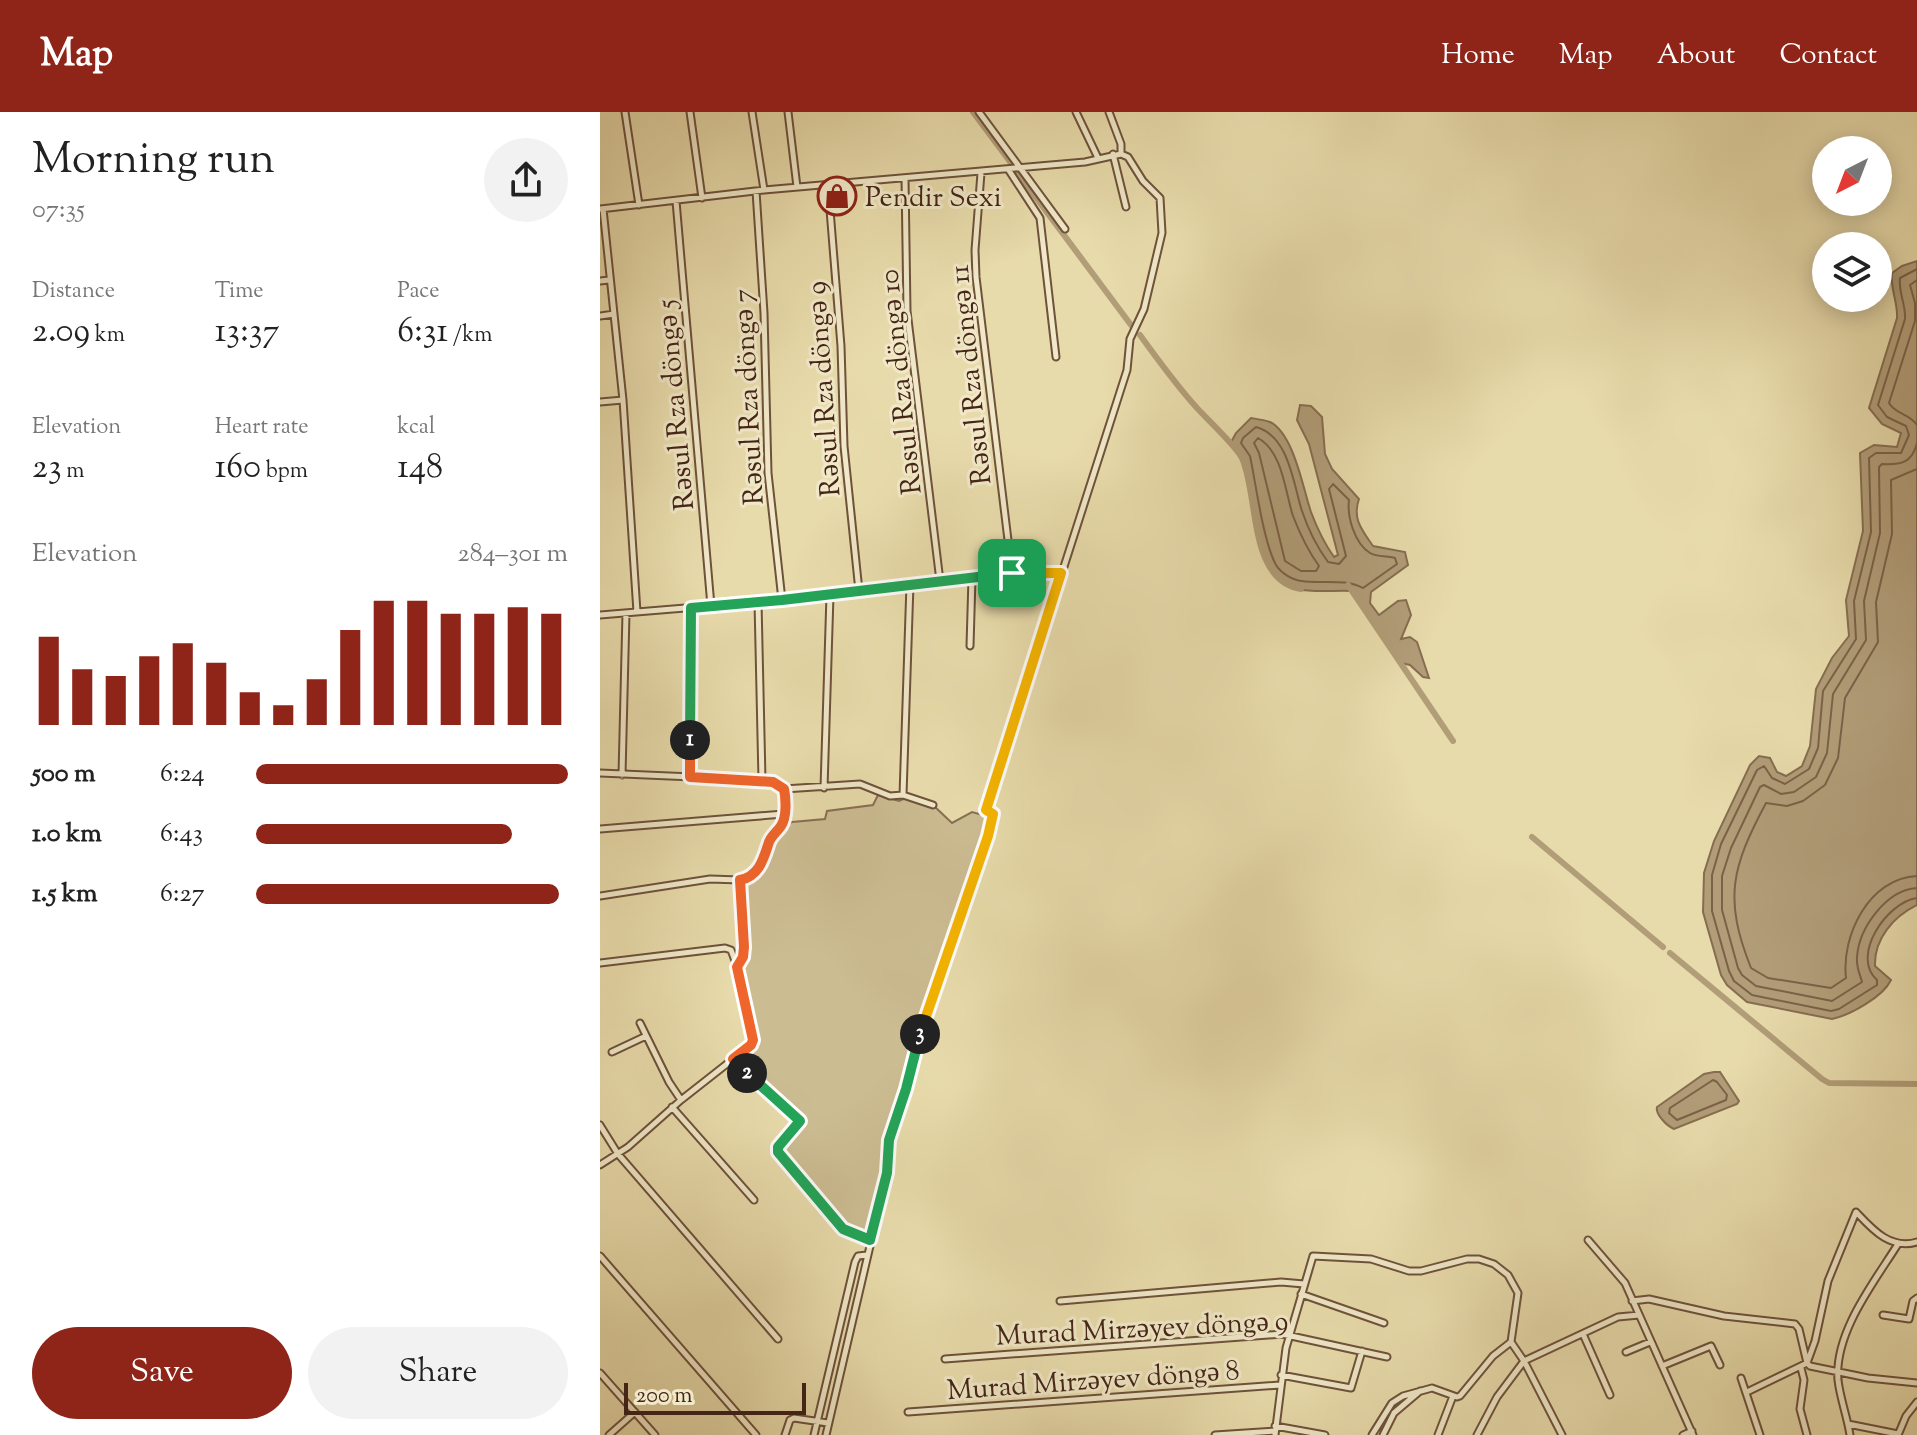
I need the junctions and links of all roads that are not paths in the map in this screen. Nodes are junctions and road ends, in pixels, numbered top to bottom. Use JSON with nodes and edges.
{"nodes":[{"id":1,"x":625,"y":112,"type":"edge"},
{"id":2,"x":690,"y":112,"type":"edge"},
{"id":3,"x":752,"y":112,"type":"edge"},
{"id":4,"x":788,"y":112,"type":"edge"},
{"id":5,"x":979,"y":112,"type":"edge"},
{"id":6,"x":1076,"y":112,"type":"edge"},
{"id":7,"x":1109,"y":112,"type":"edge"},
{"id":8,"x":1113,"y":154,"type":"junction"},
{"id":9,"x":1121,"y":154,"type":"junction"},
{"id":10,"x":1098,"y":158,"type":"junction"},
{"id":11,"x":1021,"y":168,"type":"junction"},
{"id":12,"x":1008,"y":169,"type":"junction"},
{"id":13,"x":981,"y":173,"type":"junction"},
{"id":14,"x":905,"y":178,"type":"junction"},
{"id":15,"x":828,"y":185,"type":"junction"},
{"id":16,"x":797,"y":187,"type":"junction"},
{"id":17,"x":764,"y":190,"type":"junction"},
{"id":18,"x":756,"y":191,"type":"junction"},
{"id":19,"x":702,"y":198,"type":"junction"},
{"id":20,"x":676,"y":201,"type":"junction"},
{"id":21,"x":639,"y":205,"type":"junction"},
{"id":22,"x":1126,"y":207,"type":"dead end"},
{"id":23,"x":602,"y":209,"type":"edge"},
{"id":24,"x":1065,"y":229,"type":"dead end"},
{"id":25,"x":609,"y":280,"type":"junction"},
{"id":26,"x":600,"y":281,"type":"edge"},
{"id":27,"x":614,"y":314,"type":"junction"},
{"id":28,"x":600,"y":316,"type":"edge"},
{"id":29,"x":1056,"y":357,"type":"dead end"},
{"id":30,"x":623,"y":400,"type":"junction"},
{"id":31,"x":600,"y":402,"type":"edge"},
{"id":32,"x":1012,"y":573,"type":"junction"},
{"id":33,"x":1061,"y":573,"type":"junction"},
{"id":34,"x":972,"y":578,"type":"junction"},
{"id":35,"x":940,"y":581,"type":"junction"},
{"id":36,"x":910,"y":584,"type":"junction"},
{"id":37,"x":859,"y":591,"type":"junction"},
{"id":38,"x":830,"y":595,"type":"junction"},
{"id":39,"x":782,"y":600,"type":"junction"},
{"id":40,"x":758,"y":602,"type":"junction"},
{"id":41,"x":711,"y":606,"type":"junction"},
{"id":42,"x":691,"y":608,"type":"junction"},
{"id":43,"x":637,"y":612,"type":"junction"},
{"id":44,"x":626,"y":613,"type":"junction"},
{"id":45,"x":600,"y":615,"type":"edge"},
{"id":46,"x":970,"y":646,"type":"dead end"},
{"id":47,"x":600,"y":773,"type":"edge"},
{"id":48,"x":622,"y":775,"type":"junction"},
{"id":49,"x":690,"y":777,"type":"junction"},
{"id":50,"x":762,"y":780,"type":"junction"},
{"id":51,"x":824,"y":788,"type":"junction"},
{"id":52,"x":784,"y":789,"type":"junction"},
{"id":53,"x":903,"y":795,"type":"junction"},
{"id":54,"x":933,"y":805,"type":"dead end"},
{"id":55,"x":784,"y":814,"type":"junction"},
{"id":56,"x":600,"y":829,"type":"edge"},
{"id":57,"x":740,"y":880,"type":"junction"},
{"id":58,"x":600,"y":896,"type":"edge"},
{"id":59,"x":600,"y":963,"type":"edge"},
{"id":60,"x":737,"y":967,"type":"junction"},
{"id":61,"x":640,"y":1023,"type":"dead end"},
{"id":62,"x":646,"y":1036,"type":"junction"},
{"id":63,"x":612,"y":1052,"type":"dead end"},
{"id":64,"x":733,"y":1059,"type":"junction"},
{"id":65,"x":681,"y":1100,"type":"junction"},
{"id":66,"x":672,"y":1107,"type":"junction"},
{"id":67,"x":600,"y":1125,"type":"edge"},
{"id":68,"x":618,"y":1154,"type":"junction"},
{"id":69,"x":600,"y":1165,"type":"edge"},
{"id":70,"x":754,"y":1200,"type":"dead end"},
{"id":71,"x":870,"y":1240,"type":"junction"},
{"id":72,"x":1588,"y":1240,"type":"dead end"},
{"id":73,"x":1917,"y":1242,"type":"edge"},
{"id":74,"x":1898,"y":1244,"type":"junction"},
{"id":75,"x":867,"y":1255,"type":"junction"},
{"id":76,"x":600,"y":1256,"type":"edge"},
{"id":77,"x":1304,"y":1284,"type":"junction"},
{"id":78,"x":1301,"y":1294,"type":"junction"},
{"id":79,"x":1917,"y":1298,"type":"edge"},
{"id":80,"x":1060,"y":1301,"type":"dead end"},
{"id":81,"x":1632,"y":1301,"type":"junction"},
{"id":82,"x":1639,"y":1315,"type":"junction"},
{"id":83,"x":1883,"y":1315,"type":"dead end"},
{"id":84,"x":1384,"y":1323,"type":"dead end"},
{"id":85,"x":1583,"y":1334,"type":"junction"},
{"id":86,"x":1289,"y":1335,"type":"junction"},
{"id":87,"x":778,"y":1339,"type":"dead end"},
{"id":88,"x":1511,"y":1342,"type":"junction"},
{"id":89,"x":1650,"y":1342,"type":"junction"},
{"id":90,"x":1362,"y":1351,"type":"junction"},
{"id":91,"x":1626,"y":1352,"type":"dead end"},
{"id":92,"x":834,"y":1354,"type":"junction"},
{"id":93,"x":846,"y":1355,"type":"junction"},
{"id":94,"x":1387,"y":1357,"type":"dead end"},
{"id":95,"x":945,"y":1359,"type":"dead end"},
{"id":96,"x":1524,"y":1361,"type":"junction"},
{"id":97,"x":1807,"y":1363,"type":"junction"},
{"id":98,"x":1720,"y":1365,"type":"dead end"},
{"id":99,"x":1662,"y":1366,"type":"junction"},
{"id":100,"x":1801,"y":1368,"type":"junction"},
{"id":101,"x":1838,"y":1372,"type":"junction"},
{"id":102,"x":600,"y":1373,"type":"edge"},
{"id":103,"x":1281,"y":1375,"type":"junction"},
{"id":104,"x":1741,"y":1378,"type":"dead end"},
{"id":105,"x":1917,"y":1383,"type":"edge"},
{"id":106,"x":1280,"y":1385,"type":"junction"},
{"id":107,"x":1420,"y":1391,"type":"junction"},
{"id":108,"x":1747,"y":1392,"type":"junction"},
{"id":109,"x":1610,"y":1395,"type":"dead end"},
{"id":110,"x":1453,"y":1396,"type":"junction"},
{"id":111,"x":1917,"y":1402,"type":"edge"},
{"id":112,"x":635,"y":1412,"type":"junction"},
{"id":113,"x":908,"y":1412,"type":"dead end"},
{"id":114,"x":817,"y":1422,"type":"junction"},
{"id":115,"x":828,"y":1423,"type":"junction"},
{"id":116,"x":1848,"y":1424,"type":"junction"},
{"id":117,"x":1275,"y":1431,"type":"edge"},
{"id":118,"x":1693,"y":1433,"type":"edge"},
{"id":119,"x":1898,"y":1434,"type":"edge"},
{"id":120,"x":609,"y":1435,"type":"edge"},
{"id":121,"x":655,"y":1435,"type":"edge"},
{"id":122,"x":756,"y":1435,"type":"edge"},
{"id":123,"x":785,"y":1435,"type":"edge"},
{"id":124,"x":814,"y":1435,"type":"edge"},
{"id":125,"x":826,"y":1435,"type":"edge"},
{"id":126,"x":1215,"y":1435,"type":"edge"},
{"id":127,"x":1325,"y":1435,"type":"edge"},
{"id":128,"x":1372,"y":1435,"type":"edge"},
{"id":129,"x":1383,"y":1435,"type":"edge"},
{"id":130,"x":1438,"y":1435,"type":"edge"},
{"id":131,"x":1477,"y":1435,"type":"edge"},
{"id":132,"x":1562,"y":1435,"type":"edge"},
{"id":133,"x":1683,"y":1435,"type":"edge"},
{"id":134,"x":1760,"y":1435,"type":"edge"},
{"id":135,"x":1807,"y":1435,"type":"edge"},
{"id":136,"x":1850,"y":1435,"type":"edge"}],
"edges":[{"from":1,"to":21,"type":"street"},
{"from":2,"to":19,"type":"street"},
{"from":3,"to":17,"type":"street"},
{"from":4,"to":16,"type":"street"},
{"from":5,"to":11,"type":"street"},
{"from":6,"to":10,"type":"street"},
{"from":7,"to":9,"type":"street"},
{"from":8,"to":9,"type":"street"},
{"from":8,"to":10,"type":"street"},
{"from":8,"to":22,"type":"street"},
{"from":9,"to":33,"type":"street"},
{"from":10,"to":11,"type":"street"},
{"from":11,"to":12,"type":"street"},
{"from":11,"to":24,"type":"street"},
{"from":12,"to":13,"type":"street"},
{"from":12,"to":29,"type":"street"},
{"from":13,"to":14,"type":"street"},
{"from":13,"to":32,"type":"street","name":"Rəsul Rza döngə 11"},
{"from":14,"to":15,"type":"street"},
{"from":14,"to":35,"type":"street","name":"Rəsul Rza döngə 10"},
{"from":15,"to":16,"type":"street"},
{"from":15,"to":37,"type":"street","name":"Rəsul Rza döngə 9"},
{"from":16,"to":17,"type":"street"},
{"from":17,"to":18,"type":"street"},
{"from":18,"to":19,"type":"street"},
{"from":18,"to":39,"type":"street","name":"Rəsul Rza döngə 7"},
{"from":19,"to":20,"type":"street"},
{"from":20,"to":21,"type":"street"},
{"from":20,"to":41,"type":"street","name":"Rəsul Rza döngə 5"},
{"from":21,"to":23,"type":"street"},
{"from":23,"to":25,"type":"street"},
{"from":25,"to":26,"type":"street"},
{"from":25,"to":27,"type":"street"},
{"from":27,"to":28,"type":"street"},
{"from":27,"to":30,"type":"street"},
{"from":30,"to":31,"type":"street"},
{"from":30,"to":43,"type":"street"},
{"from":32,"to":33,"type":"street"},
{"from":32,"to":34,"type":"street"},
{"from":33,"to":71,"type":"street"},
{"from":34,"to":35,"type":"street"},
{"from":34,"to":46,"type":"street"},
{"from":35,"to":36,"type":"street"},
{"from":36,"to":37,"type":"street"},
{"from":36,"to":53,"type":"street"},
{"from":37,"to":38,"type":"street"},
{"from":38,"to":39,"type":"street"},
{"from":38,"to":51,"type":"street"},
{"from":39,"to":40,"type":"street"},
{"from":40,"to":41,"type":"street"},
{"from":40,"to":50,"type":"street"},
{"from":41,"to":42,"type":"street"},
{"from":42,"to":43,"type":"street"},
{"from":42,"to":49,"type":"street"},
{"from":43,"to":44,"type":"street"},
{"from":44,"to":45,"type":"street"},
{"from":44,"to":48,"type":"street"},
{"from":47,"to":48,"type":"street"},
{"from":48,"to":49,"type":"street"},
{"from":49,"to":50,"type":"street"},
{"from":50,"to":52,"type":"street"},
{"from":51,"to":52,"type":"street"},
{"from":51,"to":53,"type":"street"},
{"from":52,"to":55,"type":"street"},
{"from":53,"to":54,"type":"street"},
{"from":55,"to":56,"type":"street"},
{"from":55,"to":57,"type":"street"},
{"from":57,"to":58,"type":"street"},
{"from":57,"to":60,"type":"street"},
{"from":59,"to":60,"type":"street"},
{"from":60,"to":64,"type":"street"},
{"from":61,"to":62,"type":"street"},
{"from":62,"to":63,"type":"street"},
{"from":62,"to":65,"type":"street"},
{"from":64,"to":65,"type":"street"},
{"from":64,"to":71,"type":"street"},
{"from":65,"to":66,"type":"street"},
{"from":66,"to":68,"type":"street"},
{"from":66,"to":70,"type":"street"},
{"from":67,"to":68,"type":"street"},
{"from":68,"to":69,"type":"street"},
{"from":68,"to":87,"type":"street"},
{"from":71,"to":75,"type":"street"},
{"from":72,"to":81,"type":"street"},
{"from":73,"to":74,"type":"street"},
{"from":74,"to":97,"type":"street"},
{"from":74,"to":101,"type":"street"},
{"from":75,"to":92,"type":"street"},
{"from":75,"to":93,"type":"street"},
{"from":76,"to":122,"type":"street"},
{"from":77,"to":78,"type":"street"},
{"from":77,"to":80,"type":"street"},
{"from":77,"to":88,"type":"street"},
{"from":78,"to":84,"type":"street"},
{"from":78,"to":86,"type":"street"},
{"from":79,"to":83,"type":"street"},
{"from":81,"to":82,"type":"street"},
{"from":81,"to":97,"type":"street"},
{"from":82,"to":85,"type":"street"},
{"from":82,"to":89,"type":"street"},
{"from":85,"to":96,"type":"street"},
{"from":85,"to":109,"type":"street"},
{"from":86,"to":90,"type":"street","name":"Murad Mirzəyev döngə 9"},
{"from":86,"to":95,"type":"street","name":"Murad Mirzəyev döngə 9"},
{"from":86,"to":103,"type":"street"},
{"from":88,"to":96,"type":"street"},
{"from":88,"to":110,"type":"street"},
{"from":89,"to":91,"type":"street"},
{"from":89,"to":99,"type":"street"},
{"from":90,"to":94,"type":"street","name":"Murad Mirzəyev döngə 9"},
{"from":90,"to":103,"type":"street"},
{"from":92,"to":93,"type":"street"},
{"from":92,"to":114,"type":"street"},
{"from":93,"to":115,"type":"street"},
{"from":96,"to":131,"type":"street"},
{"from":96,"to":132,"type":"street"},
{"from":97,"to":100,"type":"street"},
{"from":97,"to":101,"type":"street"},
{"from":98,"to":99,"type":"street"},
{"from":99,"to":118,"type":"street"},
{"from":100,"to":108,"type":"street"},
{"from":100,"to":135,"type":"street"},
{"from":101,"to":105,"type":"street"},
{"from":101,"to":116,"type":"street"},
{"from":102,"to":112,"type":"street"},
{"from":103,"to":106,"type":"street"},
{"from":104,"to":108,"type":"street"},
{"from":106,"to":113,"type":"street","name":"Murad Mirzəyev döngə 8"},
{"from":106,"to":117,"type":"street"},
{"from":107,"to":110,"type":"street"},
{"from":107,"to":128,"type":"street"},
{"from":107,"to":129,"type":"street"},
{"from":108,"to":134,"type":"street"},
{"from":110,"to":130,"type":"street"},
{"from":111,"to":119,"type":"street"},
{"from":112,"to":120,"type":"street"},
{"from":112,"to":121,"type":"street"},
{"from":114,"to":115,"type":"street"},
{"from":114,"to":123,"type":"street"},
{"from":114,"to":124,"type":"street"},
{"from":115,"to":125,"type":"street"},
{"from":116,"to":119,"type":"street"},
{"from":116,"to":136,"type":"street"},
{"from":117,"to":126,"type":"street"},
{"from":117,"to":127,"type":"street"},
{"from":118,"to":133,"type":"street"}]}
